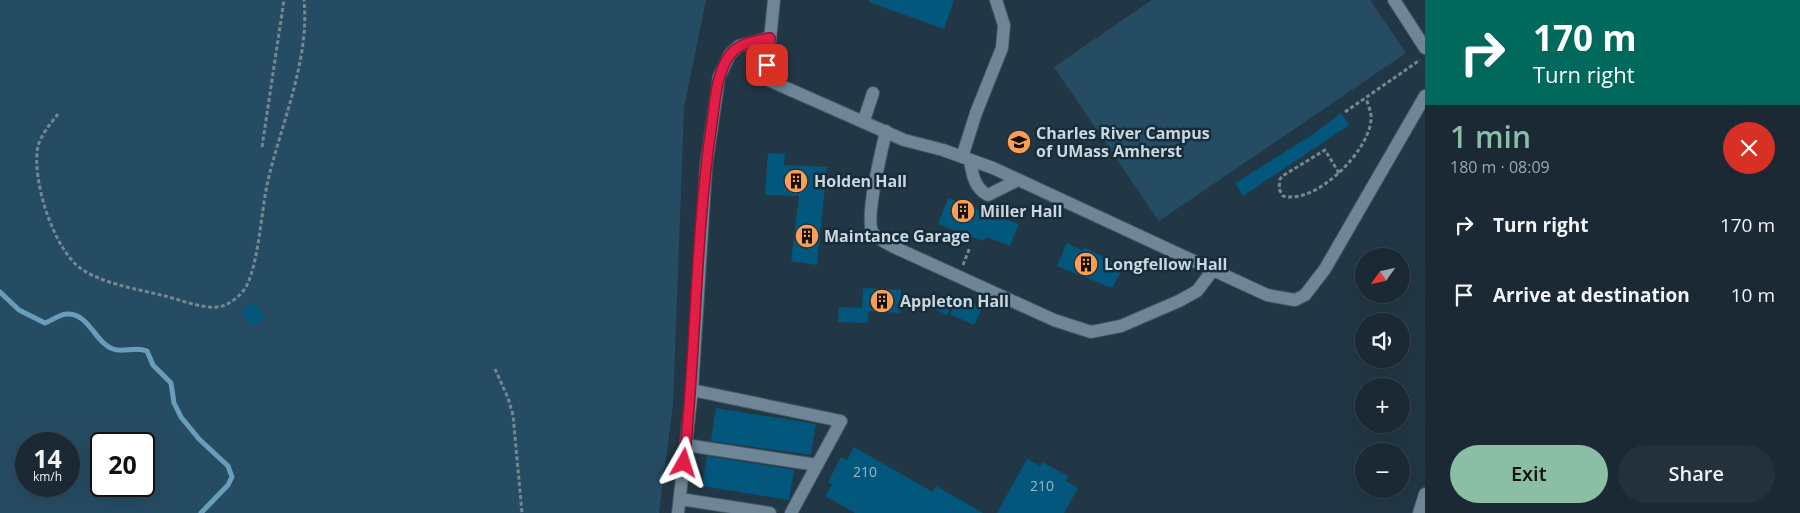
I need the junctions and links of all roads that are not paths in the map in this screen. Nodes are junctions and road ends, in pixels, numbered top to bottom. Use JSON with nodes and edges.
{"nodes":[{"id":1,"x":774,"y":0,"type":"edge"},
{"id":2,"x":996,"y":0,"type":"edge"},
{"id":3,"x":1394,"y":0,"type":"edge"},
{"id":4,"x":770,"y":38,"type":"junction"},
{"id":5,"x":1425,"y":48,"type":"edge"},
{"id":6,"x":873,"y":93,"type":"dead end"},
{"id":7,"x":1425,"y":96,"type":"edge"},
{"id":8,"x":864,"y":120,"type":"junction"},
{"id":9,"x":886,"y":132,"type":"junction"},
{"id":10,"x":966,"y":158,"type":"junction"},
{"id":11,"x":1018,"y":180,"type":"junction"},
{"id":12,"x":1213,"y":270,"type":"junction"},
{"id":13,"x":692,"y":390,"type":"junction"},
{"id":14,"x":686,"y":445,"type":"junction"},
{"id":15,"x":817,"y":466,"type":"junction"},
{"id":16,"x":1425,"y":494,"type":"edge"},
{"id":17,"x":680,"y":500,"type":"junction"},
{"id":18,"x":678,"y":513,"type":"edge"},
{"id":19,"x":770,"y":513,"type":"edge"},
{"id":20,"x":790,"y":513,"type":"edge"},
{"id":21,"x":1418,"y":513,"type":"edge"}],
"edges":[{"from":1,"to":4,"type":"lane"},
{"from":2,"to":10,"type":"lane"},
{"from":3,"to":5,"type":"lane"},
{"from":4,"to":8,"type":"lane"},
{"from":4,"to":13,"type":"lane"},
{"from":6,"to":8,"type":"lane"},
{"from":7,"to":12,"type":"lane"},
{"from":8,"to":9,"type":"lane"},
{"from":9,"to":10,"type":"lane"},
{"from":9,"to":12,"type":"lane"},
{"from":10,"to":11,"type":"lane"},
{"from":10,"to":11,"type":"lane"},
{"from":11,"to":12,"type":"lane"},
{"from":13,"to":14,"type":"lane"},
{"from":13,"to":15,"type":"lane"},
{"from":14,"to":15,"type":"lane"},
{"from":14,"to":17,"type":"lane"},
{"from":15,"to":20,"type":"lane"},
{"from":16,"to":21,"type":"lane"},
{"from":17,"to":18,"type":"lane"},
{"from":17,"to":19,"type":"lane"}]}
